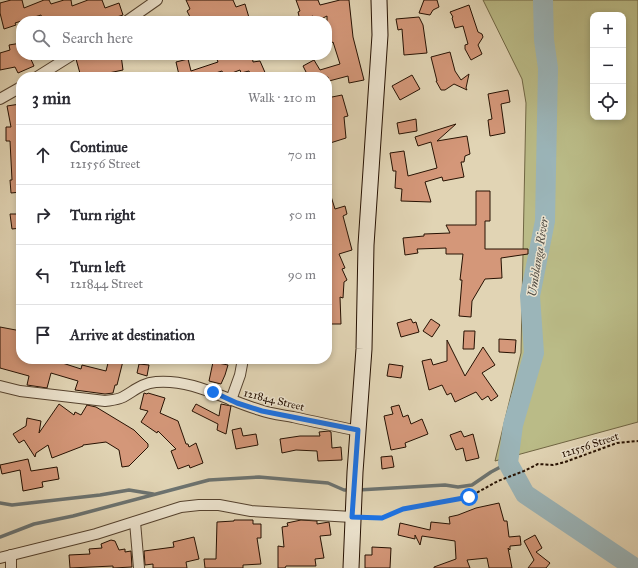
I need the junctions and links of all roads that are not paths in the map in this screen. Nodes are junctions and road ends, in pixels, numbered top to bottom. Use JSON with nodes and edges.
{"nodes":[{"id":1,"x":157,"y":0,"type":"edge"},
{"id":2,"x":379,"y":0,"type":"edge"},
{"id":3,"x":134,"y":16,"type":"edge"},
{"id":4,"x":64,"y":60,"type":"edge"},
{"id":5,"x":45,"y":72,"type":"edge"},
{"id":6,"x":16,"y":90,"type":"edge"},
{"id":7,"x":0,"y":99,"type":"edge"},
{"id":8,"x":242,"y":364,"type":"edge"},
{"id":9,"x":0,"y":386,"type":"edge"},
{"id":10,"x":231,"y":400,"type":"junction"},
{"id":11,"x":358,"y":430,"type":"junction"},
{"id":12,"x":353,"y":512,"type":"junction"},
{"id":13,"x":135,"y":522,"type":"junction"},
{"id":14,"x":11,"y":555,"type":"junction"},
{"id":15,"x":0,"y":558,"type":"edge"},
{"id":16,"x":10,"y":568,"type":"edge"},
{"id":17,"x":139,"y":568,"type":"edge"},
{"id":18,"x":351,"y":568,"type":"edge"}],
"edges":[{"from":1,"to":3,"type":"street"},
{"from":2,"to":11,"type":"street"},
{"from":4,"to":5,"type":"street"},
{"from":6,"to":7,"type":"street"},
{"from":8,"to":10,"type":"street"},
{"from":9,"to":10,"type":"street","name":"121844 Street"},
{"from":10,"to":11,"type":"street","name":"121844 Street"},
{"from":11,"to":12,"type":"street"},
{"from":12,"to":13,"type":"street"},
{"from":12,"to":18,"type":"street"},
{"from":13,"to":14,"type":"street"},
{"from":13,"to":17,"type":"street"},
{"from":14,"to":15,"type":"street"},
{"from":14,"to":16,"type":"street"}]}
